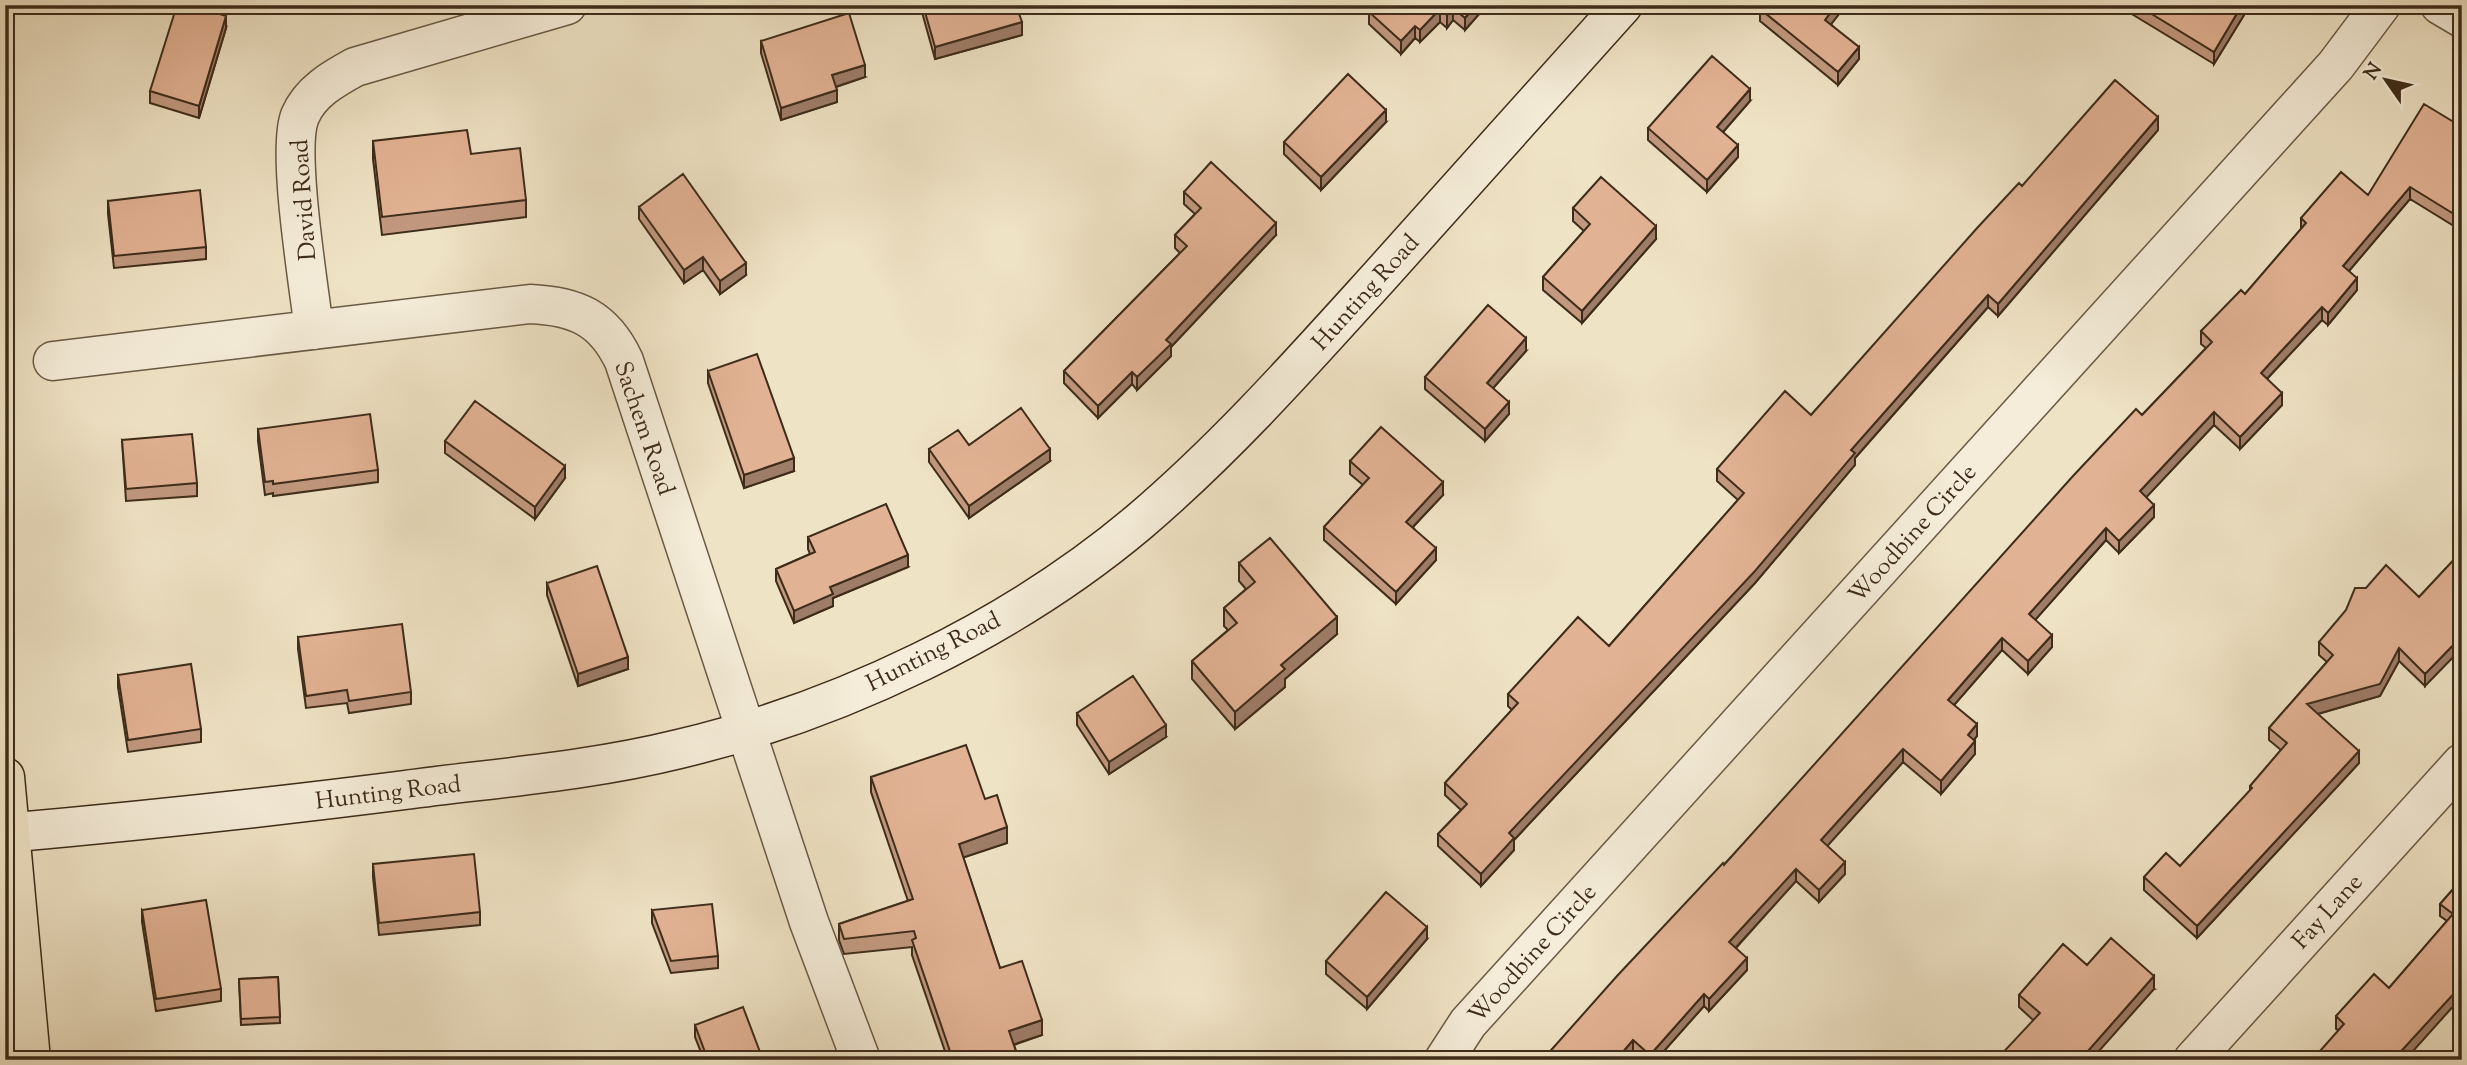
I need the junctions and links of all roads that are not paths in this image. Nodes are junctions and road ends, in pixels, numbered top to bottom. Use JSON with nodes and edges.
{"nodes":[{"id":1,"x":568,"y":5,"type":"edge"},
{"id":2,"x":1623,"y":5,"type":"edge"},
{"id":3,"x":2381,"y":5,"type":"edge"},
{"id":4,"x":2440,"y":5,"type":"edge"},
{"id":5,"x":2462,"y":18,"type":"edge"},
{"id":6,"x":314,"y":330,"type":"junction"},
{"id":7,"x":53,"y":361,"type":"dead end"},
{"id":8,"x":747,"y":731,"type":"junction"},
{"id":9,"x":2462,"y":763,"type":"edge"},
{"id":10,"x":5,"y":777,"type":"edge"},
{"id":11,"x":8,"y":833,"type":"edge"},
{"id":12,"x":32,"y":1060,"type":"edge"},
{"id":13,"x":861,"y":1060,"type":"edge"},
{"id":14,"x":1444,"y":1060,"type":"edge"},
{"id":15,"x":2193,"y":1060,"type":"edge"}],
"edges":[{"from":1,"to":6,"type":"street","name":"David Road"},
{"from":2,"to":8,"type":"street","name":"Hunting Road"},
{"from":3,"to":14,"type":"street","name":"Woodbine Circle"},
{"from":4,"to":5,"type":"street"},
{"from":6,"to":7,"type":"street","name":"Sachem Road"},
{"from":6,"to":8,"type":"street","name":"Sachem Road"},
{"from":8,"to":11,"type":"street","name":"Hunting Road"},
{"from":8,"to":13,"type":"street","name":"Sachem Road"},
{"from":9,"to":15,"type":"street","name":"Fay Lane"},
{"from":10,"to":11,"type":"main road"},
{"from":11,"to":12,"type":"main road"}]}
